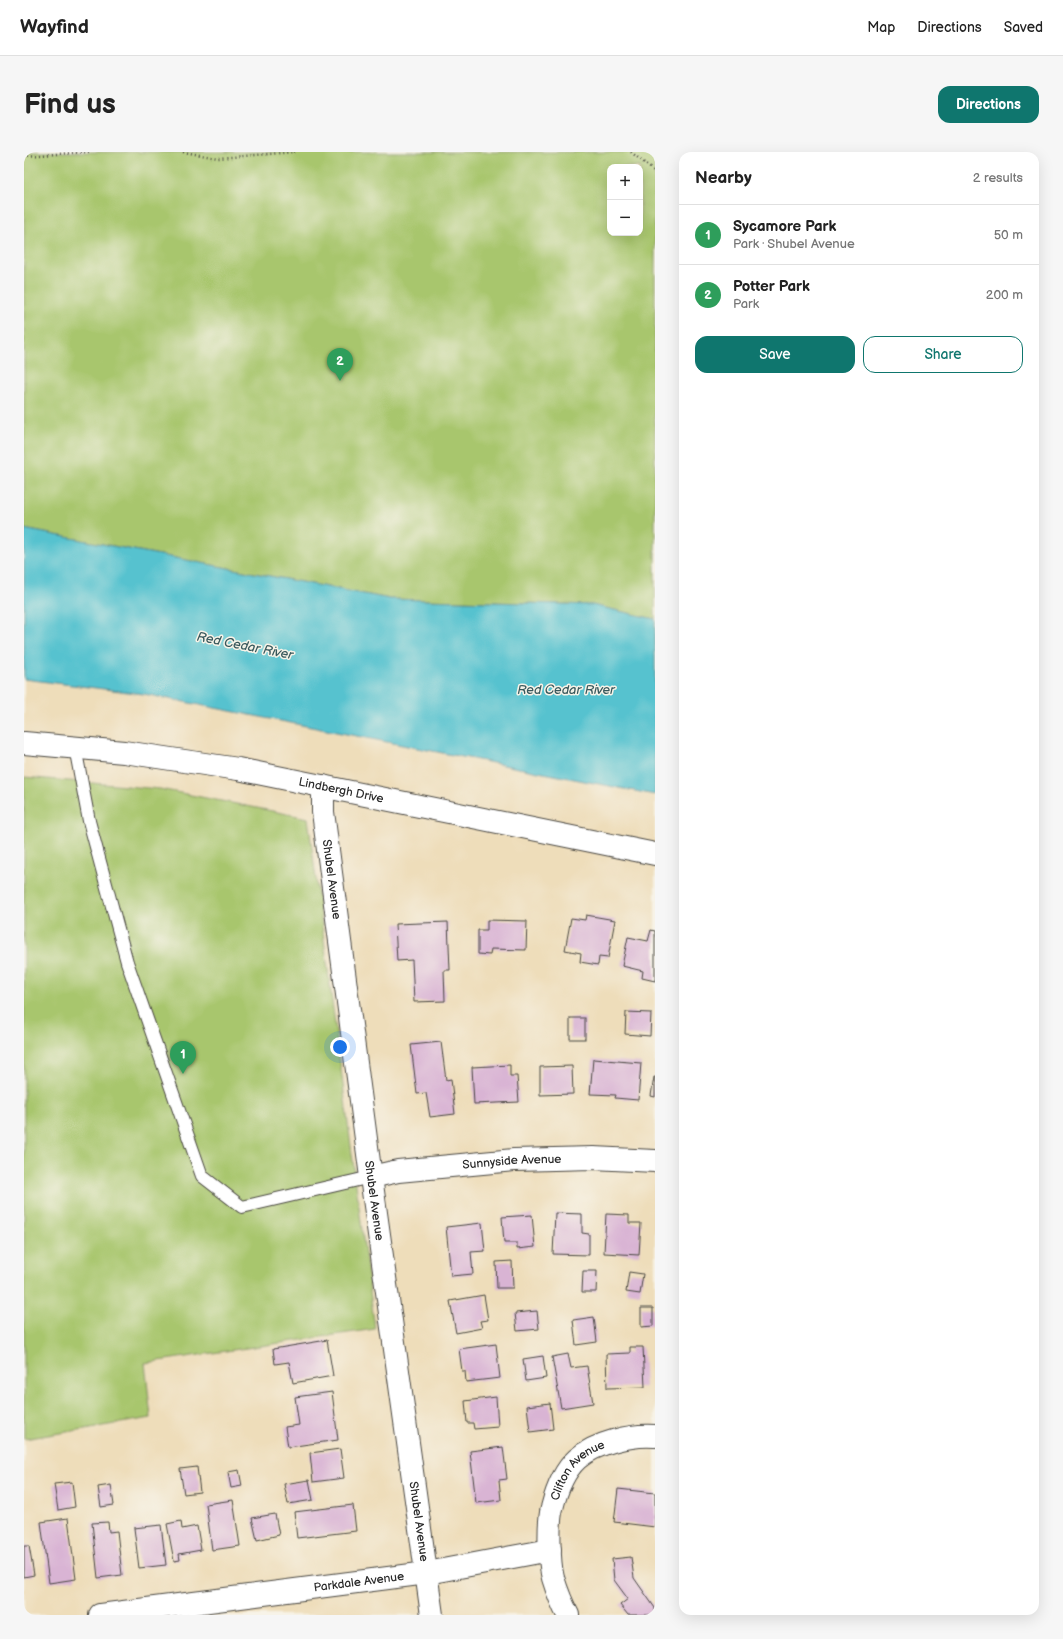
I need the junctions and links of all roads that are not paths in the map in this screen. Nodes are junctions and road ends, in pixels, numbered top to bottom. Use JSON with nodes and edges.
{"nodes":[{"id":1,"x":24,"y":743,"type":"edge"},
{"id":2,"x":75,"y":747,"type":"junction"},
{"id":3,"x":323,"y":786,"type":"junction"},
{"id":4,"x":655,"y":854,"type":"edge"},
{"id":5,"x":655,"y":1161,"type":"edge"},
{"id":6,"x":371,"y":1177,"type":"junction"},
{"id":7,"x":655,"y":1436,"type":"edge"},
{"id":8,"x":550,"y":1550,"type":"junction"},
{"id":9,"x":426,"y":1573,"type":"junction"},
{"id":10,"x":100,"y":1615,"type":"edge"},
{"id":11,"x":432,"y":1615,"type":"edge"},
{"id":12,"x":568,"y":1615,"type":"edge"}],
"edges":[{"from":1,"to":2,"type":"street","name":"Lindbergh Drive"},
{"from":2,"to":3,"type":"street","name":"Lindbergh Drive"},
{"from":2,"to":6,"type":"lane"},
{"from":3,"to":4,"type":"street","name":"Lindbergh Drive"},
{"from":3,"to":6,"type":"street","name":"Shubel Avenue"},
{"from":5,"to":6,"type":"street","name":"Sunnyside Avenue"},
{"from":6,"to":9,"type":"street","name":"Shubel Avenue"},
{"from":7,"to":8,"type":"street","name":"Clifton Avenue"},
{"from":8,"to":9,"type":"street","name":"Parkdale Avenue"},
{"from":8,"to":12,"type":"street"},
{"from":9,"to":10,"type":"street","name":"Parkdale Avenue"},
{"from":9,"to":11,"type":"street","name":"Shubel Avenue"}]}
